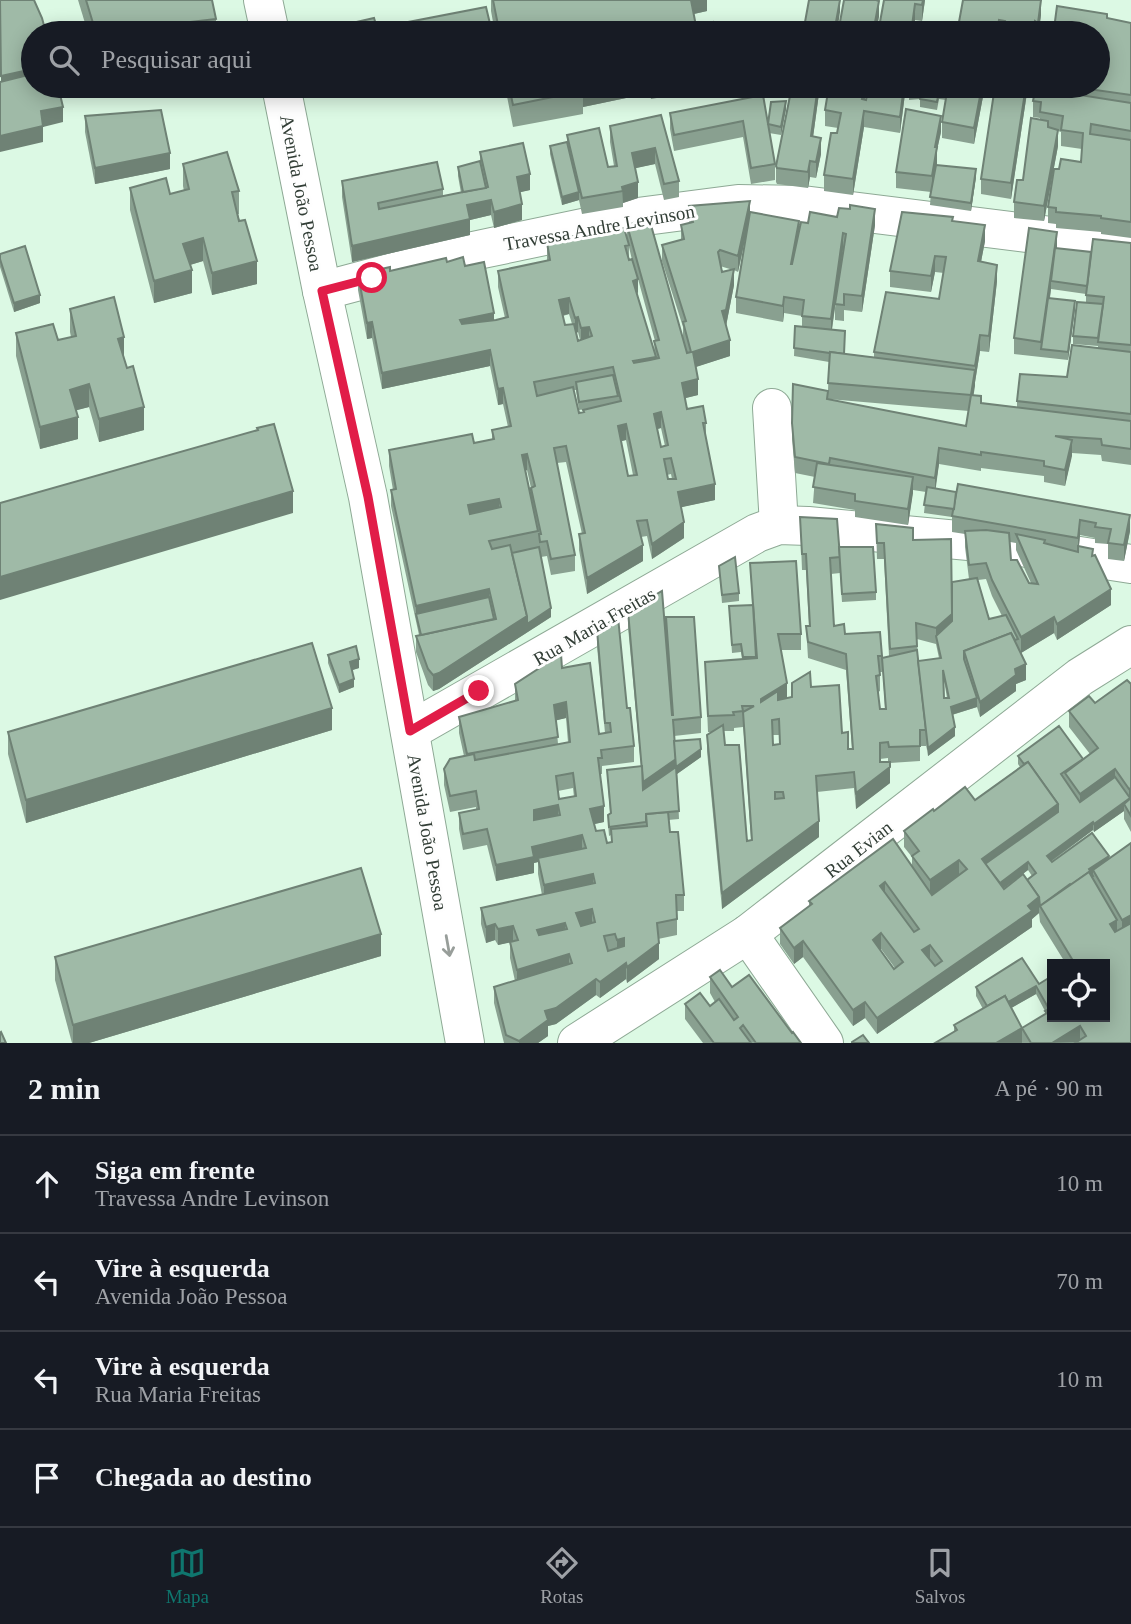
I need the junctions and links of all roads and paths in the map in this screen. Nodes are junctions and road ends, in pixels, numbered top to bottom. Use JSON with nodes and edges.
{"nodes":[{"id":1,"x":263,"y":0,"type":"edge"},
{"id":2,"x":267,"y":21,"type":"edge"},
{"id":3,"x":283,"y":98,"type":"edge"},
{"id":4,"x":1131,"y":246,"type":"edge"},
{"id":5,"x":322,"y":291,"type":"junction"},
{"id":6,"x":772,"y":408,"type":"dead end"},
{"id":7,"x":779,"y":525,"type":"junction"},
{"id":8,"x":1131,"y":564,"type":"edge"},
{"id":9,"x":1131,"y":645,"type":"edge"},
{"id":10,"x":410,"y":731,"type":"junction"},
{"id":11,"x":748,"y":934,"type":"junction"},
{"id":12,"x":465,"y":1043,"type":"edge"},
{"id":13,"x":577,"y":1043,"type":"edge"},
{"id":14,"x":824,"y":1043,"type":"edge"}],
"edges":[{"from":1,"to":2,"type":"street"},
{"from":3,"to":5,"type":"street","name":"Avenida João Pessoa"},
{"from":4,"to":5,"type":"street","name":"Travessa Andre Levinson"},
{"from":5,"to":10,"type":"street","name":"Avenida João Pessoa"},
{"from":6,"to":7,"type":"street"},
{"from":7,"to":8,"type":"street","name":"Rua Maria Freitas"},
{"from":7,"to":10,"type":"street","name":"Rua Maria Freitas"},
{"from":9,"to":11,"type":"street","name":"Rua Evian"},
{"from":10,"to":12,"type":"street","name":"Avenida João Pessoa","one_way":true},
{"from":11,"to":13,"type":"street","name":"Rua Evian"},
{"from":11,"to":14,"type":"street"}]}
